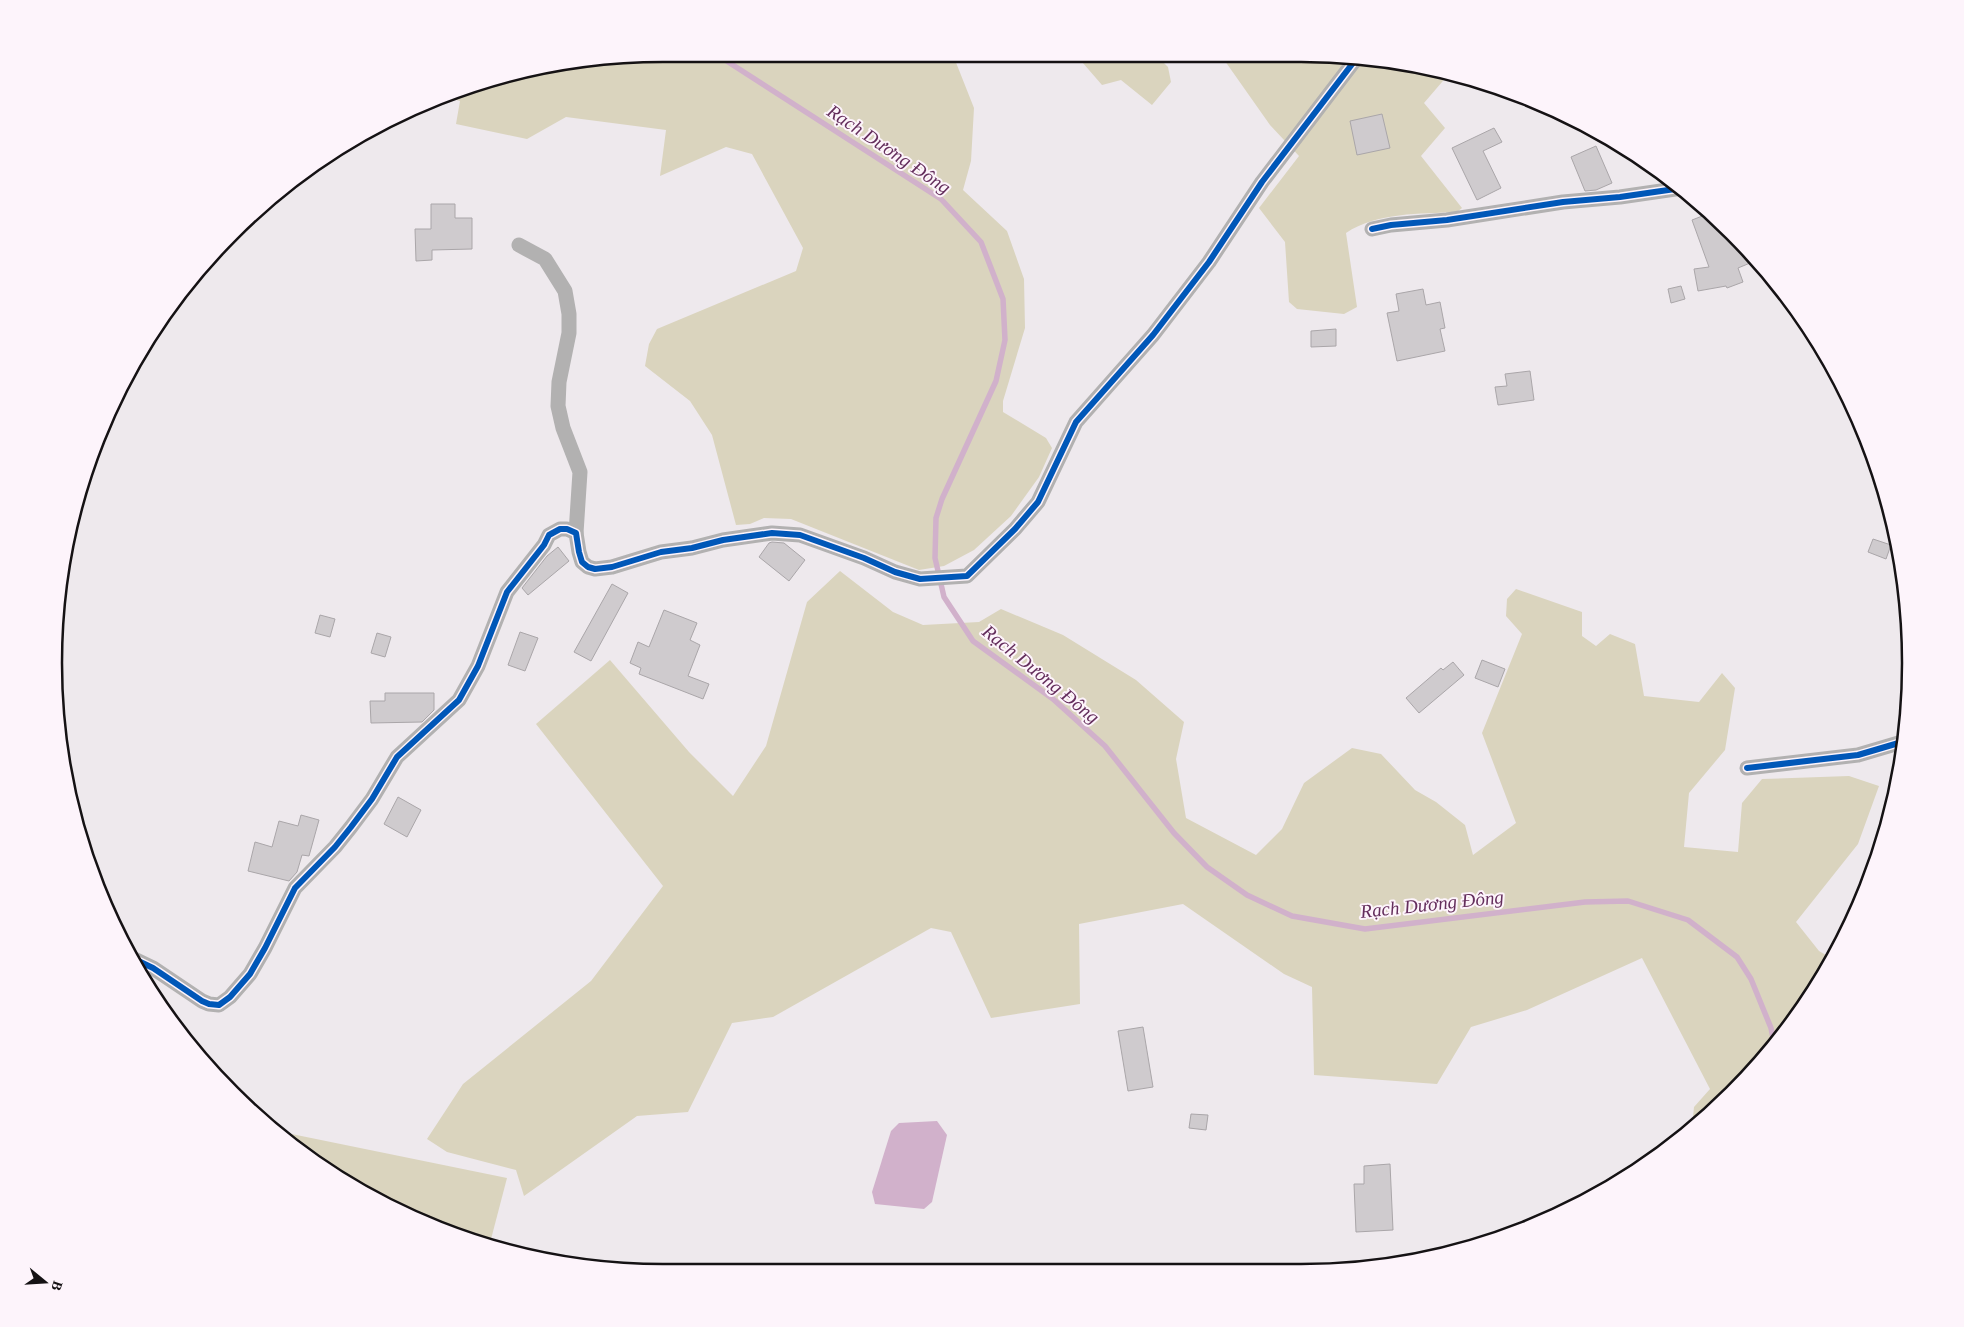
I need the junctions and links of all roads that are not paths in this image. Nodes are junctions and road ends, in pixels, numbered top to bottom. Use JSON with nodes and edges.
{"nodes":[{"id":1,"x":1351,"y":65,"type":"edge"},
{"id":2,"x":1670,"y":190,"type":"edge"},
{"id":3,"x":1372,"y":229,"type":"dead end"},
{"id":4,"x":519,"y":245,"type":"dead end"},
{"id":5,"x":576,"y":533,"type":"junction"},
{"id":6,"x":1896,"y":744,"type":"edge"},
{"id":7,"x":1747,"y":768,"type":"dead end"},
{"id":8,"x":142,"y":963,"type":"edge"}],
"edges":[{"from":1,"to":5,"type":"street"},
{"from":2,"to":3,"type":"street"},
{"from":4,"to":5,"type":"street"},
{"from":5,"to":8,"type":"street"},
{"from":6,"to":7,"type":"street"}]}
